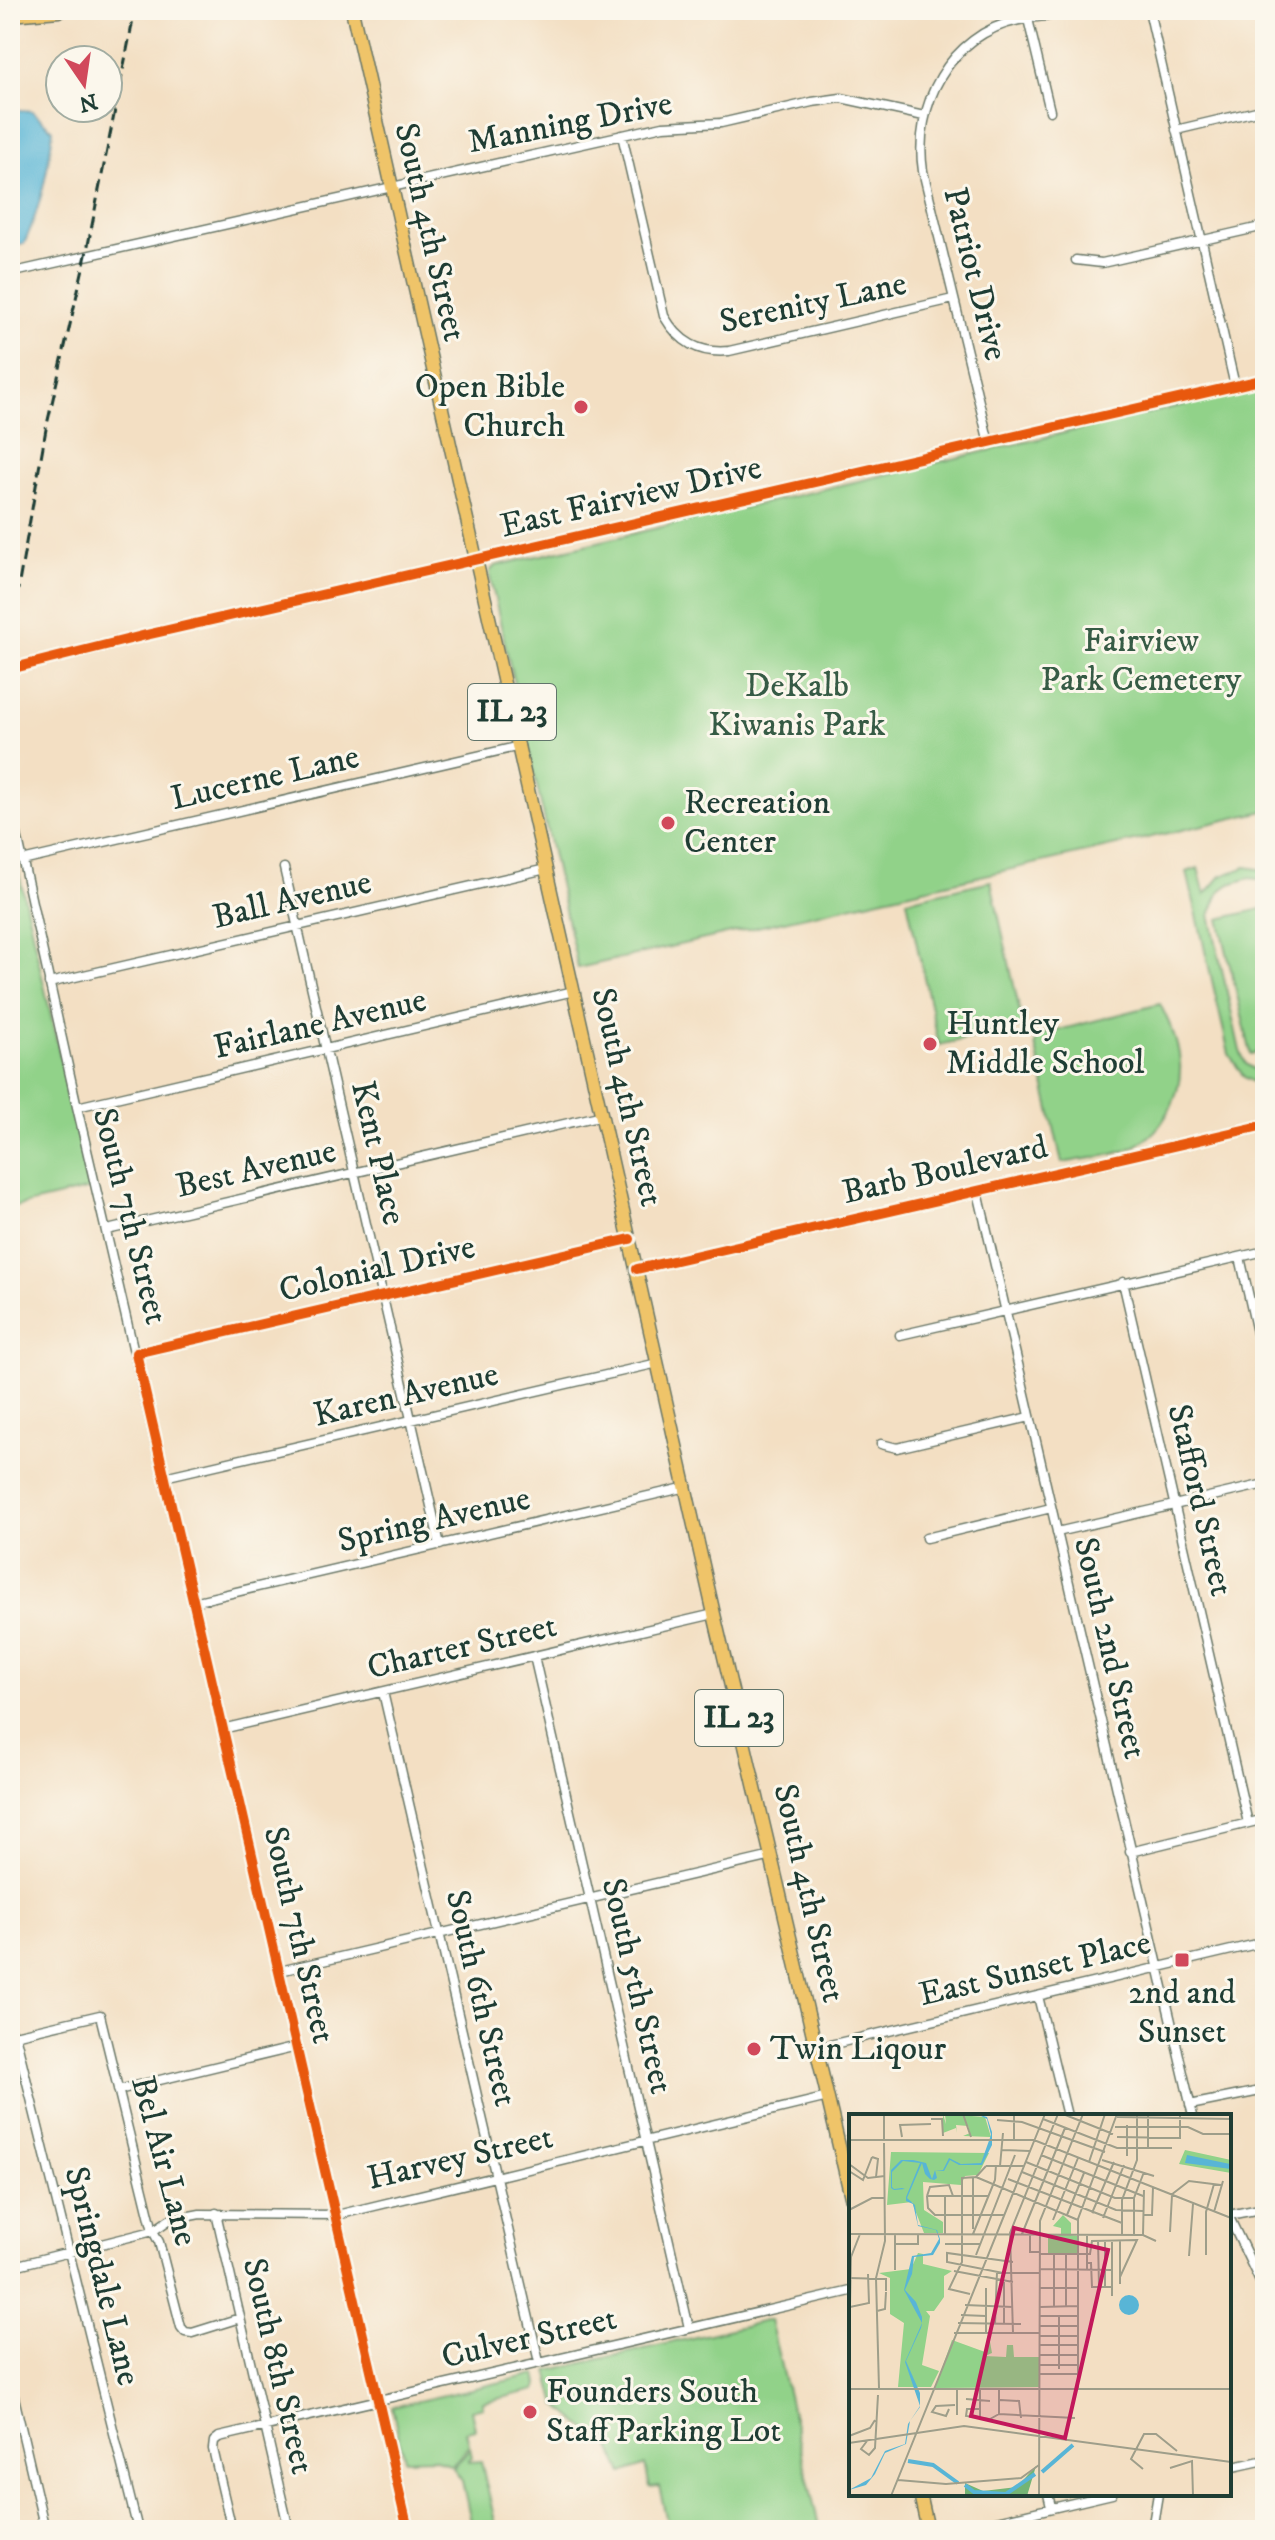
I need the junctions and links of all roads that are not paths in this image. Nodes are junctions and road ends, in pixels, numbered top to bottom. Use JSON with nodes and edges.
{"nodes":[{"id":1,"x":59,"y":10,"type":"edge"},
{"id":2,"x":352,"y":10,"type":"edge"},
{"id":3,"x":1111,"y":10,"type":"edge"},
{"id":4,"x":1149,"y":10,"type":"edge"},
{"id":5,"x":10,"y":14,"type":"edge"},
{"id":6,"x":1028,"y":19,"type":"junction"},
{"id":7,"x":1265,"y":109,"type":"edge"},
{"id":8,"x":1050,"y":111,"type":"dead end"},
{"id":9,"x":924,"y":116,"type":"junction"},
{"id":10,"x":1176,"y":130,"type":"junction"},
{"id":11,"x":622,"y":135,"type":"junction"},
{"id":12,"x":391,"y":186,"type":"junction"},
{"id":13,"x":1265,"y":226,"type":"edge"},
{"id":14,"x":1202,"y":240,"type":"junction"},
{"id":15,"x":1076,"y":260,"type":"dead end"},
{"id":16,"x":10,"y":273,"type":"edge"},
{"id":17,"x":953,"y":299,"type":"junction"},
{"id":18,"x":1265,"y":379,"type":"edge"},
{"id":19,"x":1235,"y":386,"type":"junction"},
{"id":20,"x":989,"y":443,"type":"junction"},
{"id":21,"x":477,"y":561,"type":"junction"},
{"id":22,"x":10,"y":669,"type":"edge"},
{"id":23,"x":520,"y":746,"type":"junction"},
{"id":24,"x":10,"y":803,"type":"edge"},
{"id":25,"x":22,"y":861,"type":"junction"},
{"id":26,"x":284,"y":868,"type":"dead end"},
{"id":27,"x":546,"y":869,"type":"junction"},
{"id":28,"x":297,"y":926,"type":"junction"},
{"id":29,"x":49,"y":983,"type":"junction"},
{"id":30,"x":574,"y":991,"type":"junction"},
{"id":31,"x":327,"y":1049,"type":"junction"},
{"id":32,"x":77,"y":1107,"type":"junction"},
{"id":33,"x":603,"y":1115,"type":"junction"},
{"id":34,"x":1265,"y":1125,"type":"edge"},
{"id":35,"x":355,"y":1173,"type":"junction"},
{"id":36,"x":978,"y":1192,"type":"junction"},
{"id":37,"x":107,"y":1230,"type":"junction"},
{"id":38,"x":630,"y":1239,"type":"junction"},
{"id":39,"x":1265,"y":1251,"type":"edge"},
{"id":40,"x":1240,"y":1257,"type":"junction"},
{"id":41,"x":637,"y":1269,"type":"junction"},
{"id":42,"x":1123,"y":1282,"type":"junction"},
{"id":43,"x":384,"y":1296,"type":"junction"},
{"id":44,"x":1005,"y":1309,"type":"junction"},
{"id":45,"x":900,"y":1335,"type":"dead end"},
{"id":46,"x":136,"y":1353,"type":"junction"},
{"id":47,"x":658,"y":1363,"type":"junction"},
{"id":48,"x":1265,"y":1368,"type":"edge"},
{"id":49,"x":1030,"y":1417,"type":"junction"},
{"id":50,"x":412,"y":1420,"type":"junction"},
{"id":51,"x":881,"y":1444,"type":"dead end"},
{"id":52,"x":164,"y":1477,"type":"junction"},
{"id":53,"x":1265,"y":1484,"type":"edge"},
{"id":54,"x":687,"y":1487,"type":"junction"},
{"id":55,"x":1174,"y":1505,"type":"junction"},
{"id":56,"x":1051,"y":1508,"type":"junction"},
{"id":57,"x":1057,"y":1532,"type":"junction"},
{"id":58,"x":926,"y":1538,"type":"dead end"},
{"id":59,"x":440,"y":1545,"type":"junction"},
{"id":60,"x":193,"y":1602,"type":"junction"},
{"id":61,"x":714,"y":1614,"type":"junction"},
{"id":62,"x":534,"y":1656,"type":"junction"},
{"id":63,"x":383,"y":1692,"type":"junction"},
{"id":64,"x":222,"y":1729,"type":"junction"},
{"id":65,"x":1265,"y":1819,"type":"edge"},
{"id":66,"x":1248,"y":1823,"type":"junction"},
{"id":67,"x":1130,"y":1852,"type":"junction"},
{"id":68,"x":772,"y":1856,"type":"junction"},
{"id":69,"x":590,"y":1899,"type":"junction"},
{"id":70,"x":439,"y":1935,"type":"junction"},
{"id":71,"x":1265,"y":1942,"type":"edge"},
{"id":72,"x":1158,"y":1966,"type":"junction"},
{"id":73,"x":280,"y":1971,"type":"junction"},
{"id":74,"x":1038,"y":1996,"type":"junction"},
{"id":75,"x":12,"y":2035,"type":"edge"},
{"id":76,"x":297,"y":2047,"type":"junction"},
{"id":77,"x":817,"y":2048,"type":"junction"},
{"id":78,"x":118,"y":2090,"type":"junction"},
{"id":79,"x":1265,"y":2090,"type":"edge"},
{"id":80,"x":828,"y":2097,"type":"junction"},
{"id":81,"x":1190,"y":2105,"type":"junction"},
{"id":82,"x":1067,"y":2114,"type":"edge"},
{"id":83,"x":1192,"y":2114,"type":"edge"},
{"id":84,"x":646,"y":2141,"type":"junction"},
{"id":85,"x":495,"y":2176,"type":"junction"},
{"id":86,"x":849,"y":2188,"type":"edge"},
{"id":87,"x":1265,"y":2208,"type":"edge"},
{"id":88,"x":216,"y":2213,"type":"junction"},
{"id":89,"x":337,"y":2215,"type":"junction"},
{"id":90,"x":1231,"y":2216,"type":"edge"},
{"id":91,"x":1231,"y":2220,"type":"edge"},
{"id":92,"x":153,"y":2231,"type":"junction"},
{"id":93,"x":69,"y":2252,"type":"junction"},
{"id":94,"x":10,"y":2267,"type":"edge"},
{"id":95,"x":849,"y":2291,"type":"edge"},
{"id":96,"x":1265,"y":2292,"type":"edge"},
{"id":97,"x":240,"y":2318,"type":"junction"},
{"id":98,"x":689,"y":2328,"type":"junction"},
{"id":99,"x":539,"y":2362,"type":"junction"},
{"id":100,"x":10,"y":2380,"type":"edge"},
{"id":101,"x":377,"y":2400,"type":"junction"},
{"id":102,"x":266,"y":2427,"type":"junction"},
{"id":103,"x":1265,"y":2460,"type":"edge"},
{"id":104,"x":1231,"y":2468,"type":"edge"},
{"id":105,"x":920,"y":2496,"type":"edge"},
{"id":106,"x":1048,"y":2496,"type":"edge"},
{"id":107,"x":1103,"y":2496,"type":"edge"},
{"id":108,"x":1158,"y":2496,"type":"edge"},
{"id":109,"x":1051,"y":2507,"type":"junction"},
{"id":110,"x":45,"y":2530,"type":"edge"},
{"id":111,"x":138,"y":2530,"type":"edge"},
{"id":112,"x":232,"y":2530,"type":"edge"},
{"id":113,"x":289,"y":2530,"type":"edge"},
{"id":114,"x":408,"y":2530,"type":"edge"},
{"id":115,"x":928,"y":2530,"type":"edge"},
{"id":116,"x":958,"y":2530,"type":"edge"},
{"id":117,"x":1152,"y":2530,"type":"edge"}],
"edges":[{"from":1,"to":5,"type":"highway"},
{"from":2,"to":12,"type":"main road","name":"South 4th Street","number":"IL 23"},
{"from":3,"to":6,"type":"street"},
{"from":4,"to":10,"type":"street"},
{"from":6,"to":8,"type":"street"},
{"from":6,"to":9,"type":"street"},
{"from":7,"to":10,"type":"street"},
{"from":9,"to":11,"type":"street","name":"Manning Drive"},
{"from":9,"to":17,"type":"street","name":"Patriot Drive"},
{"from":10,"to":14,"type":"street"},
{"from":11,"to":12,"type":"street","name":"Manning Drive"},
{"from":11,"to":17,"type":"street","name":"Serenity Lane"},
{"from":12,"to":16,"type":"street","name":"Manning Drive"},
{"from":12,"to":21,"type":"main road","name":"South 4th Street","number":"IL 23"},
{"from":13,"to":14,"type":"street"},
{"from":14,"to":15,"type":"street"},
{"from":14,"to":19,"type":"street"},
{"from":17,"to":20,"type":"street","name":"Patriot Drive"},
{"from":18,"to":19,"type":"street","name":"East Fairview Drive"},
{"from":19,"to":20,"type":"street","name":"East Fairview Drive"},
{"from":20,"to":21,"type":"street","name":"East Fairview Drive"},
{"from":21,"to":22,"type":"street","name":"East Fairview Drive"},
{"from":21,"to":23,"type":"main road","name":"South 4th Street","number":"IL 23"},
{"from":23,"to":25,"type":"street","name":"Lucerne Lane"},
{"from":23,"to":27,"type":"main road","name":"South 4th Street","number":"IL 23"},
{"from":24,"to":25,"type":"street","name":"South 7th Street"},
{"from":25,"to":29,"type":"street","name":"South 7th Street"},
{"from":26,"to":28,"type":"street","name":"Kent Place"},
{"from":27,"to":28,"type":"street","name":"Ball Avenue"},
{"from":27,"to":30,"type":"main road","name":"South 4th Street","number":"IL 23"},
{"from":28,"to":29,"type":"street","name":"Ball Avenue"},
{"from":28,"to":31,"type":"street","name":"Kent Place"},
{"from":29,"to":32,"type":"street","name":"South 7th Street"},
{"from":30,"to":31,"type":"street","name":"Fairlane Avenue"},
{"from":30,"to":33,"type":"main road","name":"South 4th Street","number":"IL 23"},
{"from":31,"to":32,"type":"street","name":"Fairlane Avenue"},
{"from":31,"to":35,"type":"street","name":"Kent Place"},
{"from":32,"to":37,"type":"street","name":"South 7th Street"},
{"from":33,"to":35,"type":"street","name":"Best Avenue"},
{"from":33,"to":38,"type":"main road","name":"South 4th Street","number":"IL 23"},
{"from":34,"to":36,"type":"street","name":"Barb Boulevard"},
{"from":35,"to":37,"type":"street","name":"Best Avenue"},
{"from":35,"to":43,"type":"street","name":"Kent Place"},
{"from":36,"to":41,"type":"street","name":"Barb Boulevard"},
{"from":36,"to":44,"type":"street","name":"South 2nd Street"},
{"from":37,"to":46,"type":"street","name":"South 7th Street"},
{"from":38,"to":41,"type":"main road","name":"South 4th Street","number":"IL 23"},
{"from":38,"to":43,"type":"street","name":"Colonial Drive"},
{"from":39,"to":40,"type":"street"},
{"from":40,"to":42,"type":"street"},
{"from":40,"to":48,"type":"street"},
{"from":41,"to":47,"type":"main road","name":"South 4th Street","number":"IL 23"},
{"from":42,"to":44,"type":"street"},
{"from":42,"to":55,"type":"street","name":"Stafford Street"},
{"from":43,"to":46,"type":"street","name":"Colonial Drive"},
{"from":43,"to":50,"type":"street","name":"Kent Place"},
{"from":44,"to":45,"type":"street"},
{"from":44,"to":49,"type":"street","name":"South 2nd Street"},
{"from":46,"to":52,"type":"street","name":"South 7th Street"},
{"from":47,"to":50,"type":"street","name":"Karen Avenue"},
{"from":47,"to":54,"type":"main road","name":"South 4th Street","number":"IL 23"},
{"from":49,"to":51,"type":"street"},
{"from":49,"to":56,"type":"street","name":"South 2nd Street"},
{"from":50,"to":52,"type":"street","name":"Karen Avenue"},
{"from":50,"to":59,"type":"street","name":"Kent Place"},
{"from":52,"to":60,"type":"street","name":"South 7th Street"},
{"from":53,"to":55,"type":"street"},
{"from":54,"to":59,"type":"street","name":"Spring Avenue"},
{"from":54,"to":61,"type":"main road","name":"South 4th Street","number":"IL 23"},
{"from":55,"to":57,"type":"street"},
{"from":55,"to":66,"type":"street","name":"Stafford Street"},
{"from":56,"to":57,"type":"street","name":"South 2nd Street"},
{"from":56,"to":58,"type":"street"},
{"from":57,"to":67,"type":"street","name":"South 2nd Street"},
{"from":59,"to":60,"type":"street","name":"Spring Avenue"},
{"from":60,"to":64,"type":"street","name":"South 7th Street"},
{"from":61,"to":62,"type":"street","name":"Charter Street"},
{"from":61,"to":68,"type":"main road","name":"South 4th Street","number":"IL 23"},
{"from":62,"to":63,"type":"street","name":"Charter Street"},
{"from":62,"to":69,"type":"street","name":"South 5th Street"},
{"from":63,"to":64,"type":"street","name":"Charter Street"},
{"from":63,"to":70,"type":"street","name":"South 6th Street"},
{"from":64,"to":73,"type":"street","name":"South 7th Street"},
{"from":65,"to":66,"type":"street"},
{"from":66,"to":67,"type":"street"},
{"from":67,"to":72,"type":"street","name":"South 2nd Street"},
{"from":68,"to":69,"type":"street"},
{"from":68,"to":77,"type":"main road","name":"South 4th Street","number":"IL 23"},
{"from":69,"to":70,"type":"street"},
{"from":69,"to":84,"type":"street","name":"South 5th Street"},
{"from":70,"to":73,"type":"street"},
{"from":70,"to":85,"type":"street","name":"South 6th Street"},
{"from":71,"to":72,"type":"street","name":"East Sunset Place"},
{"from":72,"to":74,"type":"street","name":"East Sunset Place"},
{"from":72,"to":81,"type":"street","name":"South 2nd Street"},
{"from":73,"to":76,"type":"street","name":"South 7th Street"},
{"from":74,"to":77,"type":"street","name":"East Sunset Place"},
{"from":74,"to":82,"type":"street"},
{"from":75,"to":78,"type":"street","name":"Bel Air Lane"},
{"from":75,"to":93,"type":"street","name":"Springdale Lane"},
{"from":76,"to":78,"type":"street"},
{"from":76,"to":89,"type":"street","name":"South 7th Street"},
{"from":77,"to":80,"type":"main road","name":"South 4th Street","number":"IL 23"},
{"from":78,"to":92,"type":"street","name":"Bel Air Lane"},
{"from":79,"to":81,"type":"street"},
{"from":80,"to":84,"type":"street","name":"Harvey Street"},
{"from":80,"to":86,"type":"main road","name":"South 4th Street","number":"IL 23"},
{"from":81,"to":83,"type":"street","name":"South 2nd Street"},
{"from":84,"to":85,"type":"street","name":"Harvey Street"},
{"from":84,"to":98,"type":"street","name":"South 5th Street"},
{"from":85,"to":89,"type":"street","name":"Harvey Street"},
{"from":85,"to":99,"type":"street","name":"South 6th Street"},
{"from":87,"to":90,"type":"street"},
{"from":88,"to":89,"type":"street","name":"Harvey Street"},
{"from":88,"to":92,"type":"street","name":"Harvey Street"},
{"from":88,"to":97,"type":"street","name":"South 8th Street"},
{"from":89,"to":101,"type":"street","name":"South 7th Street"},
{"from":91,"to":96,"type":"street"},
{"from":92,"to":93,"type":"street","name":"Harvey Street"},
{"from":92,"to":97,"type":"street","name":"Bel Air Lane"},
{"from":93,"to":94,"type":"street","name":"Harvey Street"},
{"from":93,"to":111,"type":"street","name":"Springdale Lane"},
{"from":95,"to":98,"type":"street","name":"Culver Street"},
{"from":97,"to":102,"type":"street","name":"South 8th Street"},
{"from":98,"to":99,"type":"street","name":"Culver Street"},
{"from":99,"to":101,"type":"street","name":"Culver Street"},
{"from":100,"to":110,"type":"street"},
{"from":101,"to":102,"type":"street","name":"Culver Street"},
{"from":101,"to":114,"type":"street","name":"South 7th Street"},
{"from":102,"to":112,"type":"street","name":"Culver Street"},
{"from":102,"to":113,"type":"street","name":"South 8th Street"},
{"from":103,"to":104,"type":"street"},
{"from":105,"to":115,"type":"main road"},
{"from":106,"to":109,"type":"street"},
{"from":107,"to":109,"type":"street"},
{"from":108,"to":117,"type":"street"},
{"from":109,"to":116,"type":"street"}]}
